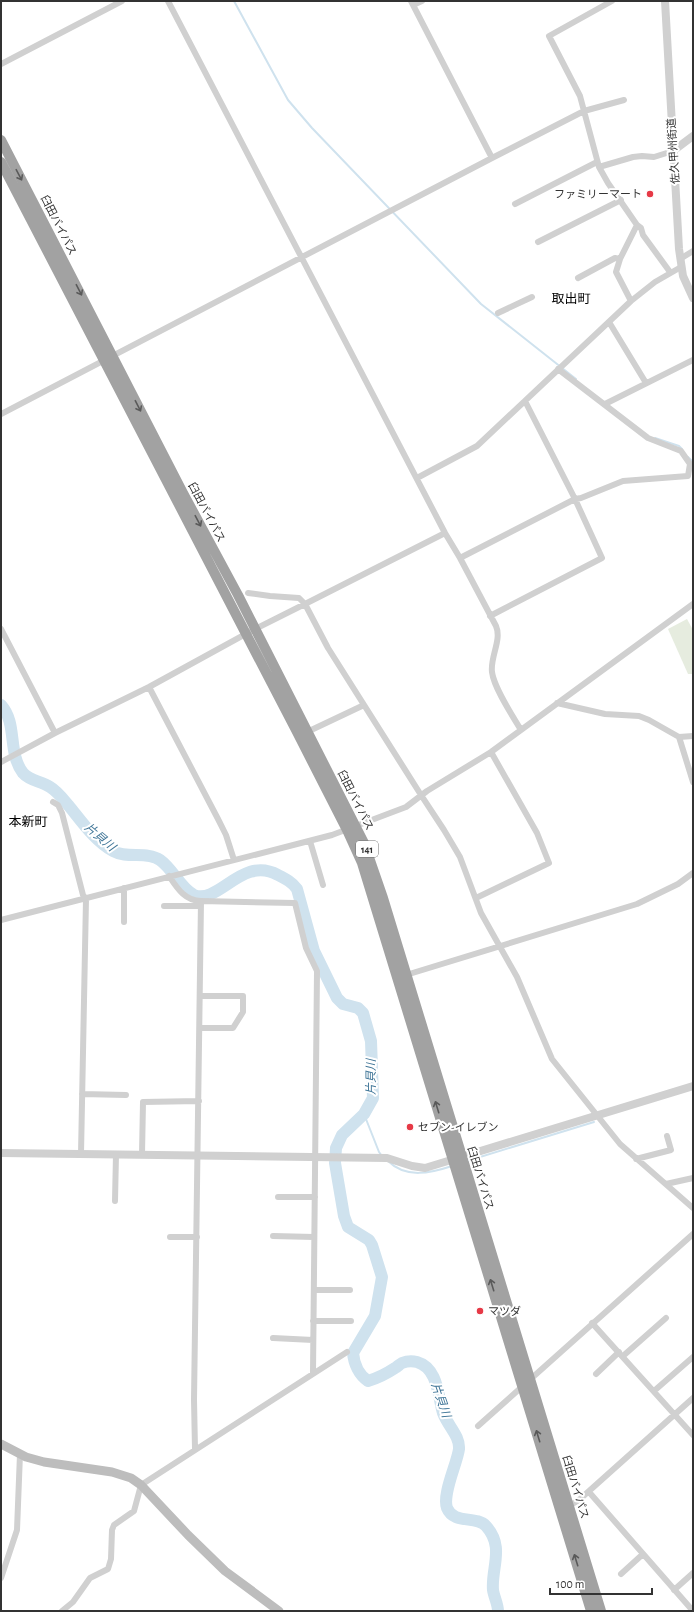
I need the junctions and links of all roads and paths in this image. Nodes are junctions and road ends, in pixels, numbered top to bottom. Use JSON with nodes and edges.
{"nodes":[{"id":1,"x":122,"y":1,"type":"edge"},
{"id":2,"x":168,"y":1,"type":"edge"},
{"id":3,"x":422,"y":1,"type":"edge"},
{"id":4,"x":612,"y":1,"type":"edge"},
{"id":5,"x":665,"y":1,"type":"edge"},
{"id":6,"x":412,"y":3,"type":"edge"},
{"id":7,"x":1,"y":64,"type":"edge"},
{"id":8,"x":624,"y":100,"type":"dead end"},
{"id":9,"x":617,"y":101,"type":"junction"},
{"id":10,"x":620,"y":109,"type":"dead end"},
{"id":11,"x":584,"y":111,"type":"junction"},
{"id":12,"x":693,"y":136,"type":"edge"},
{"id":13,"x":1,"y":140,"type":"edge"},
{"id":14,"x":673,"y":151,"type":"junction"},
{"id":15,"x":492,"y":158,"type":"junction"},
{"id":16,"x":1,"y":162,"type":"edge"},
{"id":17,"x":598,"y":165,"type":"junction"},
{"id":18,"x":621,"y":200,"type":"junction"},
{"id":19,"x":515,"y":204,"type":"dead end"},
{"id":20,"x":637,"y":225,"type":"junction"},
{"id":21,"x":538,"y":242,"type":"dead end"},
{"id":22,"x":693,"y":251,"type":"edge"},
{"id":23,"x":301,"y":258,"type":"junction"},
{"id":24,"x":620,"y":259,"type":"junction"},
{"id":25,"x":680,"y":263,"type":"junction"},
{"id":26,"x":670,"y":272,"type":"junction"},
{"id":27,"x":578,"y":278,"type":"dead end"},
{"id":28,"x":532,"y":297,"type":"dead end"},
{"id":29,"x":693,"y":298,"type":"edge"},
{"id":30,"x":631,"y":301,"type":"junction"},
{"id":31,"x":498,"y":313,"type":"dead end"},
{"id":32,"x":609,"y":322,"type":"junction"},
{"id":33,"x":108,"y":358,"type":"junction"},
{"id":34,"x":693,"y":360,"type":"edge"},
{"id":35,"x":560,"y":367,"type":"junction"},
{"id":36,"x":646,"y":383,"type":"junction"},
{"id":37,"x":525,"y":402,"type":"junction"},
{"id":38,"x":606,"y":403,"type":"junction"},
{"id":39,"x":1,"y":414,"type":"edge"},
{"id":40,"x":691,"y":476,"type":"edge"},
{"id":41,"x":417,"y":478,"type":"junction"},
{"id":42,"x":575,"y":499,"type":"junction"},
{"id":43,"x":445,"y":533,"type":"junction"},
{"id":44,"x":460,"y":558,"type":"junction"},
{"id":45,"x":248,"y":593,"type":"dead end"},
{"id":46,"x":305,"y":604,"type":"junction"},
{"id":47,"x":693,"y":604,"type":"edge"},
{"id":48,"x":490,"y":616,"type":"junction"},
{"id":49,"x":1,"y":629,"type":"edge"},
{"id":50,"x":250,"y":631,"type":"junction"},
{"id":51,"x":149,"y":687,"type":"junction"},
{"id":52,"x":557,"y":703,"type":"junction"},
{"id":53,"x":364,"y":705,"type":"junction"},
{"id":54,"x":521,"y":730,"type":"junction"},
{"id":55,"x":307,"y":732,"type":"junction"},
{"id":56,"x":55,"y":733,"type":"junction"},
{"id":57,"x":693,"y":736,"type":"edge"},
{"id":58,"x":680,"y":738,"type":"junction"},
{"id":59,"x":492,"y":752,"type":"junction"},
{"id":60,"x":1,"y":762,"type":"edge"},
{"id":61,"x":693,"y":782,"type":"edge"},
{"id":62,"x":421,"y":796,"type":"junction"},
{"id":63,"x":53,"y":802,"type":"dead end"},
{"id":64,"x":351,"y":829,"type":"junction"},
{"id":65,"x":310,"y":841,"type":"junction"},
{"id":66,"x":234,"y":860,"type":"junction"},
{"id":67,"x":693,"y":873,"type":"edge"},
{"id":68,"x":170,"y":876,"type":"junction"},
{"id":69,"x":323,"y":885,"type":"dead end"},
{"id":70,"x":124,"y":888,"type":"junction"},
{"id":71,"x":476,"y":898,"type":"junction"},
{"id":72,"x":86,"y":899,"type":"junction"},
{"id":73,"x":201,"y":904,"type":"junction"},
{"id":74,"x":164,"y":906,"type":"dead end"},
{"id":75,"x":1,"y":920,"type":"edge"},
{"id":76,"x":124,"y":922,"type":"dead end"},
{"id":77,"x":499,"y":948,"type":"junction"},
{"id":78,"x":406,"y":975,"type":"junction"},
{"id":79,"x":200,"y":996,"type":"junction"},
{"id":80,"x":200,"y":1028,"type":"junction"},
{"id":81,"x":693,"y":1086,"type":"edge"},
{"id":82,"x":82,"y":1094,"type":"junction"},
{"id":83,"x":126,"y":1095,"type":"dead end"},
{"id":84,"x":199,"y":1102,"type":"junction"},
{"id":85,"x":597,"y":1116,"type":"junction"},
{"id":86,"x":667,"y":1136,"type":"dead end"},
{"id":87,"x":1,"y":1153,"type":"edge"},
{"id":88,"x":81,"y":1154,"type":"junction"},
{"id":89,"x":116,"y":1154,"type":"junction"},
{"id":90,"x":142,"y":1154,"type":"junction"},
{"id":91,"x":198,"y":1155,"type":"junction"},
{"id":92,"x":315,"y":1157,"type":"junction"},
{"id":93,"x":457,"y":1158,"type":"junction"},
{"id":94,"x":636,"y":1159,"type":"junction"},
{"id":95,"x":693,"y":1178,"type":"edge"},
{"id":96,"x":666,"y":1184,"type":"junction"},
{"id":97,"x":278,"y":1197,"type":"dead end"},
{"id":98,"x":315,"y":1197,"type":"junction"},
{"id":99,"x":115,"y":1201,"type":"dead end"},
{"id":100,"x":693,"y":1208,"type":"edge"},
{"id":101,"x":693,"y":1234,"type":"edge"},
{"id":102,"x":273,"y":1236,"type":"dead end"},
{"id":103,"x":170,"y":1237,"type":"dead end"},
{"id":104,"x":197,"y":1237,"type":"junction"},
{"id":105,"x":314,"y":1237,"type":"junction"},
{"id":106,"x":314,"y":1290,"type":"junction"},
{"id":107,"x":350,"y":1290,"type":"dead end"},
{"id":108,"x":666,"y":1318,"type":"dead end"},
{"id":109,"x":313,"y":1322,"type":"junction"},
{"id":110,"x":351,"y":1322,"type":"dead end"},
{"id":111,"x":592,"y":1322,"type":"junction"},
{"id":112,"x":273,"y":1338,"type":"dead end"},
{"id":113,"x":313,"y":1340,"type":"junction"},
{"id":114,"x":347,"y":1352,"type":"dead end"},
{"id":115,"x":621,"y":1354,"type":"junction"},
{"id":116,"x":693,"y":1357,"type":"edge"},
{"id":117,"x":313,"y":1373,"type":"junction"},
{"id":118,"x":596,"y":1374,"type":"dead end"},
{"id":119,"x":531,"y":1378,"type":"junction"},
{"id":120,"x":522,"y":1386,"type":"junction"},
{"id":121,"x":654,"y":1391,"type":"junction"},
{"id":122,"x":693,"y":1398,"type":"edge"},
{"id":123,"x":675,"y":1414,"type":"junction"},
{"id":124,"x":478,"y":1426,"type":"dead end"},
{"id":125,"x":693,"y":1435,"type":"edge"},
{"id":126,"x":1,"y":1444,"type":"edge"},
{"id":127,"x":195,"y":1449,"type":"junction"},
{"id":128,"x":20,"y":1454,"type":"junction"},
{"id":129,"x":141,"y":1485,"type":"junction"},
{"id":130,"x":589,"y":1492,"type":"junction"},
{"id":131,"x":569,"y":1506,"type":"junction"},
{"id":132,"x":643,"y":1554,"type":"junction"},
{"id":133,"x":693,"y":1573,"type":"edge"},
{"id":134,"x":621,"y":1574,"type":"dead end"},
{"id":135,"x":1,"y":1578,"type":"edge"},
{"id":136,"x":674,"y":1590,"type":"junction"},
{"id":137,"x":62,"y":1611,"type":"edge"},
{"id":138,"x":279,"y":1611,"type":"edge"},
{"id":139,"x":591,"y":1611,"type":"edge"},
{"id":140,"x":601,"y":1611,"type":"edge"},
{"id":141,"x":693,"y":1611,"type":"edge"}],
"edges":[{"from":1,"to":7,"type":"street"},
{"from":2,"to":23,"type":"street"},
{"from":3,"to":6,"type":"street"},
{"from":4,"to":11,"type":"street"},
{"from":5,"to":14,"type":"street","name":"佐久甲州街道"},
{"from":6,"to":15,"type":"street"},
{"from":8,"to":9,"type":"street"},
{"from":9,"to":10,"type":"street"},
{"from":9,"to":11,"type":"street"},
{"from":11,"to":15,"type":"street"},
{"from":11,"to":17,"type":"street"},
{"from":12,"to":14,"type":"street"},
{"from":13,"to":33,"type":"highway","name":"臼田バイパス","number":"141","one_way":true},
{"from":14,"to":17,"type":"street"},
{"from":14,"to":25,"type":"street","name":"佐久甲州街道"},
{"from":15,"to":23,"type":"street"},
{"from":16,"to":33,"type":"highway","name":"臼田バイパス","number":"141"},
{"from":17,"to":18,"type":"street"},
{"from":17,"to":19,"type":"street"},
{"from":18,"to":20,"type":"street"},
{"from":18,"to":21,"type":"street"},
{"from":20,"to":24,"type":"street"},
{"from":20,"to":26,"type":"street"},
{"from":22,"to":25,"type":"street"},
{"from":23,"to":33,"type":"street"},
{"from":23,"to":41,"type":"street"},
{"from":24,"to":27,"type":"street"},
{"from":24,"to":30,"type":"street"},
{"from":25,"to":26,"type":"street"},
{"from":25,"to":29,"type":"street","name":"佐久甲州街道"},
{"from":26,"to":30,"type":"street"},
{"from":28,"to":31,"type":"street"},
{"from":30,"to":32,"type":"street"},
{"from":32,"to":35,"type":"street"},
{"from":32,"to":36,"type":"street"},
{"from":33,"to":39,"type":"street"},
{"from":33,"to":50,"type":"highway","name":"臼田バイパス","number":"141"},
{"from":34,"to":36,"type":"street"},
{"from":35,"to":37,"type":"street"},
{"from":35,"to":38,"type":"street"},
{"from":36,"to":38,"type":"street"},
{"from":37,"to":41,"type":"street"},
{"from":37,"to":42,"type":"street"},
{"from":38,"to":40,"type":"street"},
{"from":40,"to":42,"type":"street"},
{"from":41,"to":43,"type":"street"},
{"from":42,"to":44,"type":"street"},
{"from":42,"to":48,"type":"street"},
{"from":43,"to":44,"type":"street"},
{"from":43,"to":46,"type":"street"},
{"from":44,"to":48,"type":"street"},
{"from":45,"to":46,"type":"street"},
{"from":46,"to":50,"type":"street"},
{"from":46,"to":53,"type":"street"},
{"from":47,"to":52,"type":"street"},
{"from":48,"to":54,"type":"street"},
{"from":49,"to":56,"type":"street"},
{"from":50,"to":51,"type":"street"},
{"from":50,"to":55,"type":"highway","name":"臼田バイパス","number":"141"},
{"from":50,"to":64,"type":"highway","name":"臼田バイパス","number":"141"},
{"from":51,"to":56,"type":"street"},
{"from":51,"to":66,"type":"street"},
{"from":52,"to":54,"type":"street"},
{"from":52,"to":58,"type":"street"},
{"from":53,"to":55,"type":"street"},
{"from":53,"to":62,"type":"street"},
{"from":54,"to":59,"type":"street"},
{"from":55,"to":64,"type":"highway","name":"臼田バイパス","number":"141"},
{"from":56,"to":60,"type":"street"},
{"from":57,"to":58,"type":"street"},
{"from":58,"to":61,"type":"street"},
{"from":59,"to":62,"type":"street"},
{"from":59,"to":71,"type":"street"},
{"from":62,"to":64,"type":"street"},
{"from":62,"to":71,"type":"street"},
{"from":63,"to":72,"type":"street"},
{"from":64,"to":65,"type":"street"},
{"from":64,"to":78,"type":"highway","name":"臼田バイパス","number":"141"},
{"from":93,"to":64,"type":"highway","name":"臼田バイパス","number":"141","one_way":true},
{"from":65,"to":66,"type":"street"},
{"from":65,"to":69,"type":"street"},
{"from":66,"to":68,"type":"street"},
{"from":67,"to":77,"type":"street"},
{"from":68,"to":70,"type":"street"},
{"from":68,"to":73,"type":"street"},
{"from":70,"to":72,"type":"street"},
{"from":70,"to":76,"type":"street"},
{"from":71,"to":77,"type":"street"},
{"from":72,"to":75,"type":"street"},
{"from":72,"to":82,"type":"street"},
{"from":73,"to":74,"type":"street"},
{"from":73,"to":79,"type":"street"},
{"from":73,"to":92,"type":"street"},
{"from":77,"to":78,"type":"street"},
{"from":77,"to":85,"type":"street"},
{"from":78,"to":93,"type":"highway","name":"臼田バイパス","number":"141"},
{"from":79,"to":80,"type":"street"},
{"from":79,"to":80,"type":"street"},
{"from":80,"to":84,"type":"street"},
{"from":81,"to":85,"type":"street"},
{"from":82,"to":83,"type":"street"},
{"from":82,"to":88,"type":"street"},
{"from":84,"to":90,"type":"street"},
{"from":84,"to":91,"type":"street"},
{"from":85,"to":93,"type":"street"},
{"from":85,"to":94,"type":"street"},
{"from":86,"to":94,"type":"street"},
{"from":87,"to":88,"type":"street"},
{"from":88,"to":89,"type":"street"},
{"from":89,"to":90,"type":"street"},
{"from":89,"to":99,"type":"street"},
{"from":90,"to":91,"type":"street"},
{"from":91,"to":92,"type":"street"},
{"from":91,"to":104,"type":"street"},
{"from":92,"to":93,"type":"street"},
{"from":92,"to":98,"type":"street"},
{"from":93,"to":119,"type":"highway","name":"臼田バイパス","number":"141"},
{"from":120,"to":93,"type":"highway","name":"臼田バイパス","number":"141","one_way":true},
{"from":94,"to":96,"type":"street"},
{"from":95,"to":96,"type":"street"},
{"from":96,"to":100,"type":"street"},
{"from":97,"to":98,"type":"street"},
{"from":98,"to":105,"type":"street"},
{"from":101,"to":111,"type":"street"},
{"from":102,"to":105,"type":"street"},
{"from":103,"to":104,"type":"street"},
{"from":104,"to":127,"type":"street"},
{"from":105,"to":106,"type":"street"},
{"from":106,"to":107,"type":"street"},
{"from":106,"to":109,"type":"street"},
{"from":108,"to":115,"type":"street"},
{"from":109,"to":110,"type":"street"},
{"from":109,"to":113,"type":"street"},
{"from":111,"to":115,"type":"street"},
{"from":111,"to":119,"type":"street"},
{"from":112,"to":113,"type":"street"},
{"from":113,"to":117,"type":"street"},
{"from":114,"to":117,"type":"street"},
{"from":115,"to":118,"type":"street"},
{"from":115,"to":121,"type":"street"},
{"from":116,"to":121,"type":"street"},
{"from":117,"to":127,"type":"street"},
{"from":119,"to":120,"type":"street"},
{"from":119,"to":131,"type":"highway","name":"臼田バイパス","number":"141"},
{"from":120,"to":124,"type":"street"},
{"from":139,"to":120,"type":"highway","name":"臼田バイパス","number":"141","one_way":true},
{"from":121,"to":123,"type":"street"},
{"from":122,"to":123,"type":"street"},
{"from":123,"to":125,"type":"street"},
{"from":123,"to":130,"type":"street"},
{"from":126,"to":128,"type":"main road"},
{"from":127,"to":129,"type":"street"},
{"from":128,"to":129,"type":"main road"},
{"from":128,"to":135,"type":"street"},
{"from":129,"to":137,"type":"street"},
{"from":129,"to":138,"type":"main road"},
{"from":130,"to":131,"type":"street"},
{"from":130,"to":132,"type":"street"},
{"from":131,"to":140,"type":"highway","name":"臼田バイパス","number":"141"},
{"from":132,"to":134,"type":"street"},
{"from":132,"to":136,"type":"street"},
{"from":133,"to":136,"type":"street"},
{"from":136,"to":141,"type":"street"}]}
